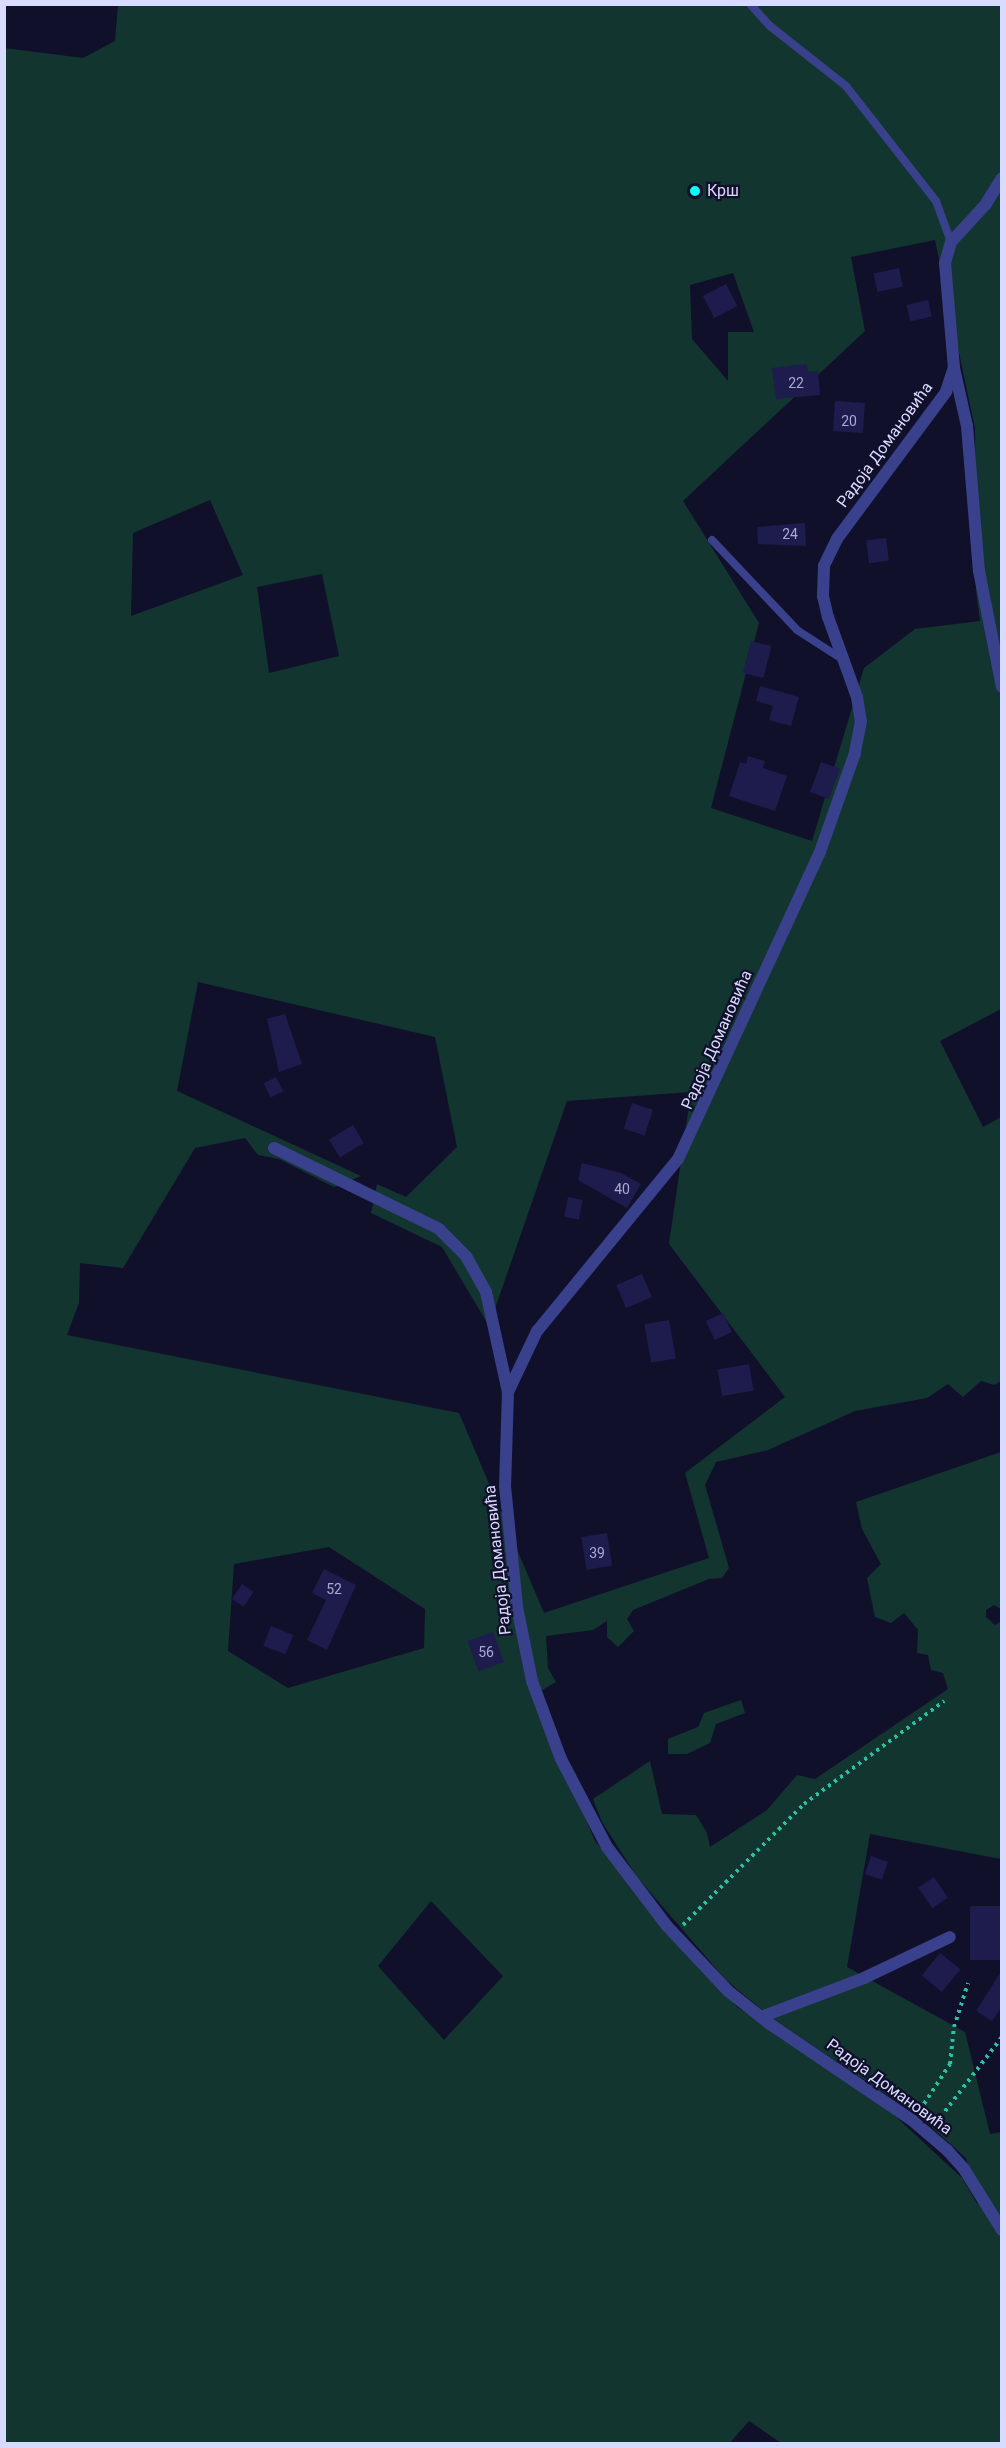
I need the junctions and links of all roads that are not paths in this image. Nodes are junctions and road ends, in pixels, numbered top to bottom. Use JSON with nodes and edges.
{"nodes":[{"id":1,"x":750,"y":4,"type":"edge"},
{"id":2,"x":1002,"y":178,"type":"edge"},
{"id":3,"x":951,"y":242,"type":"junction"},
{"id":4,"x":954,"y":367,"type":"junction"},
{"id":5,"x":712,"y":540,"type":"dead end"},
{"id":6,"x":843,"y":660,"type":"junction"},
{"id":7,"x":1002,"y":687,"type":"edge"},
{"id":8,"x":274,"y":1148,"type":"dead end"},
{"id":9,"x":508,"y":1392,"type":"junction"},
{"id":10,"x":950,"y":1937,"type":"dead end"},
{"id":11,"x":761,"y":2017,"type":"junction"},
{"id":12,"x":1002,"y":2230,"type":"edge"}],
"edges":[{"from":1,"to":3,"type":"lane"},
{"from":2,"to":3,"type":"street"},
{"from":3,"to":4,"type":"street","name":"Радоја Домановића"},
{"from":4,"to":6,"type":"street","name":"Радоја Домановића"},
{"from":4,"to":7,"type":"street"},
{"from":5,"to":6,"type":"lane"},
{"from":6,"to":9,"type":"street","name":"Радоја Домановића"},
{"from":8,"to":9,"type":"street","name":"Радоја Домановића"},
{"from":9,"to":11,"type":"street","name":"Радоја Домановића"},
{"from":10,"to":11,"type":"street"},
{"from":11,"to":12,"type":"street","name":"Радоја Домановића"}]}
